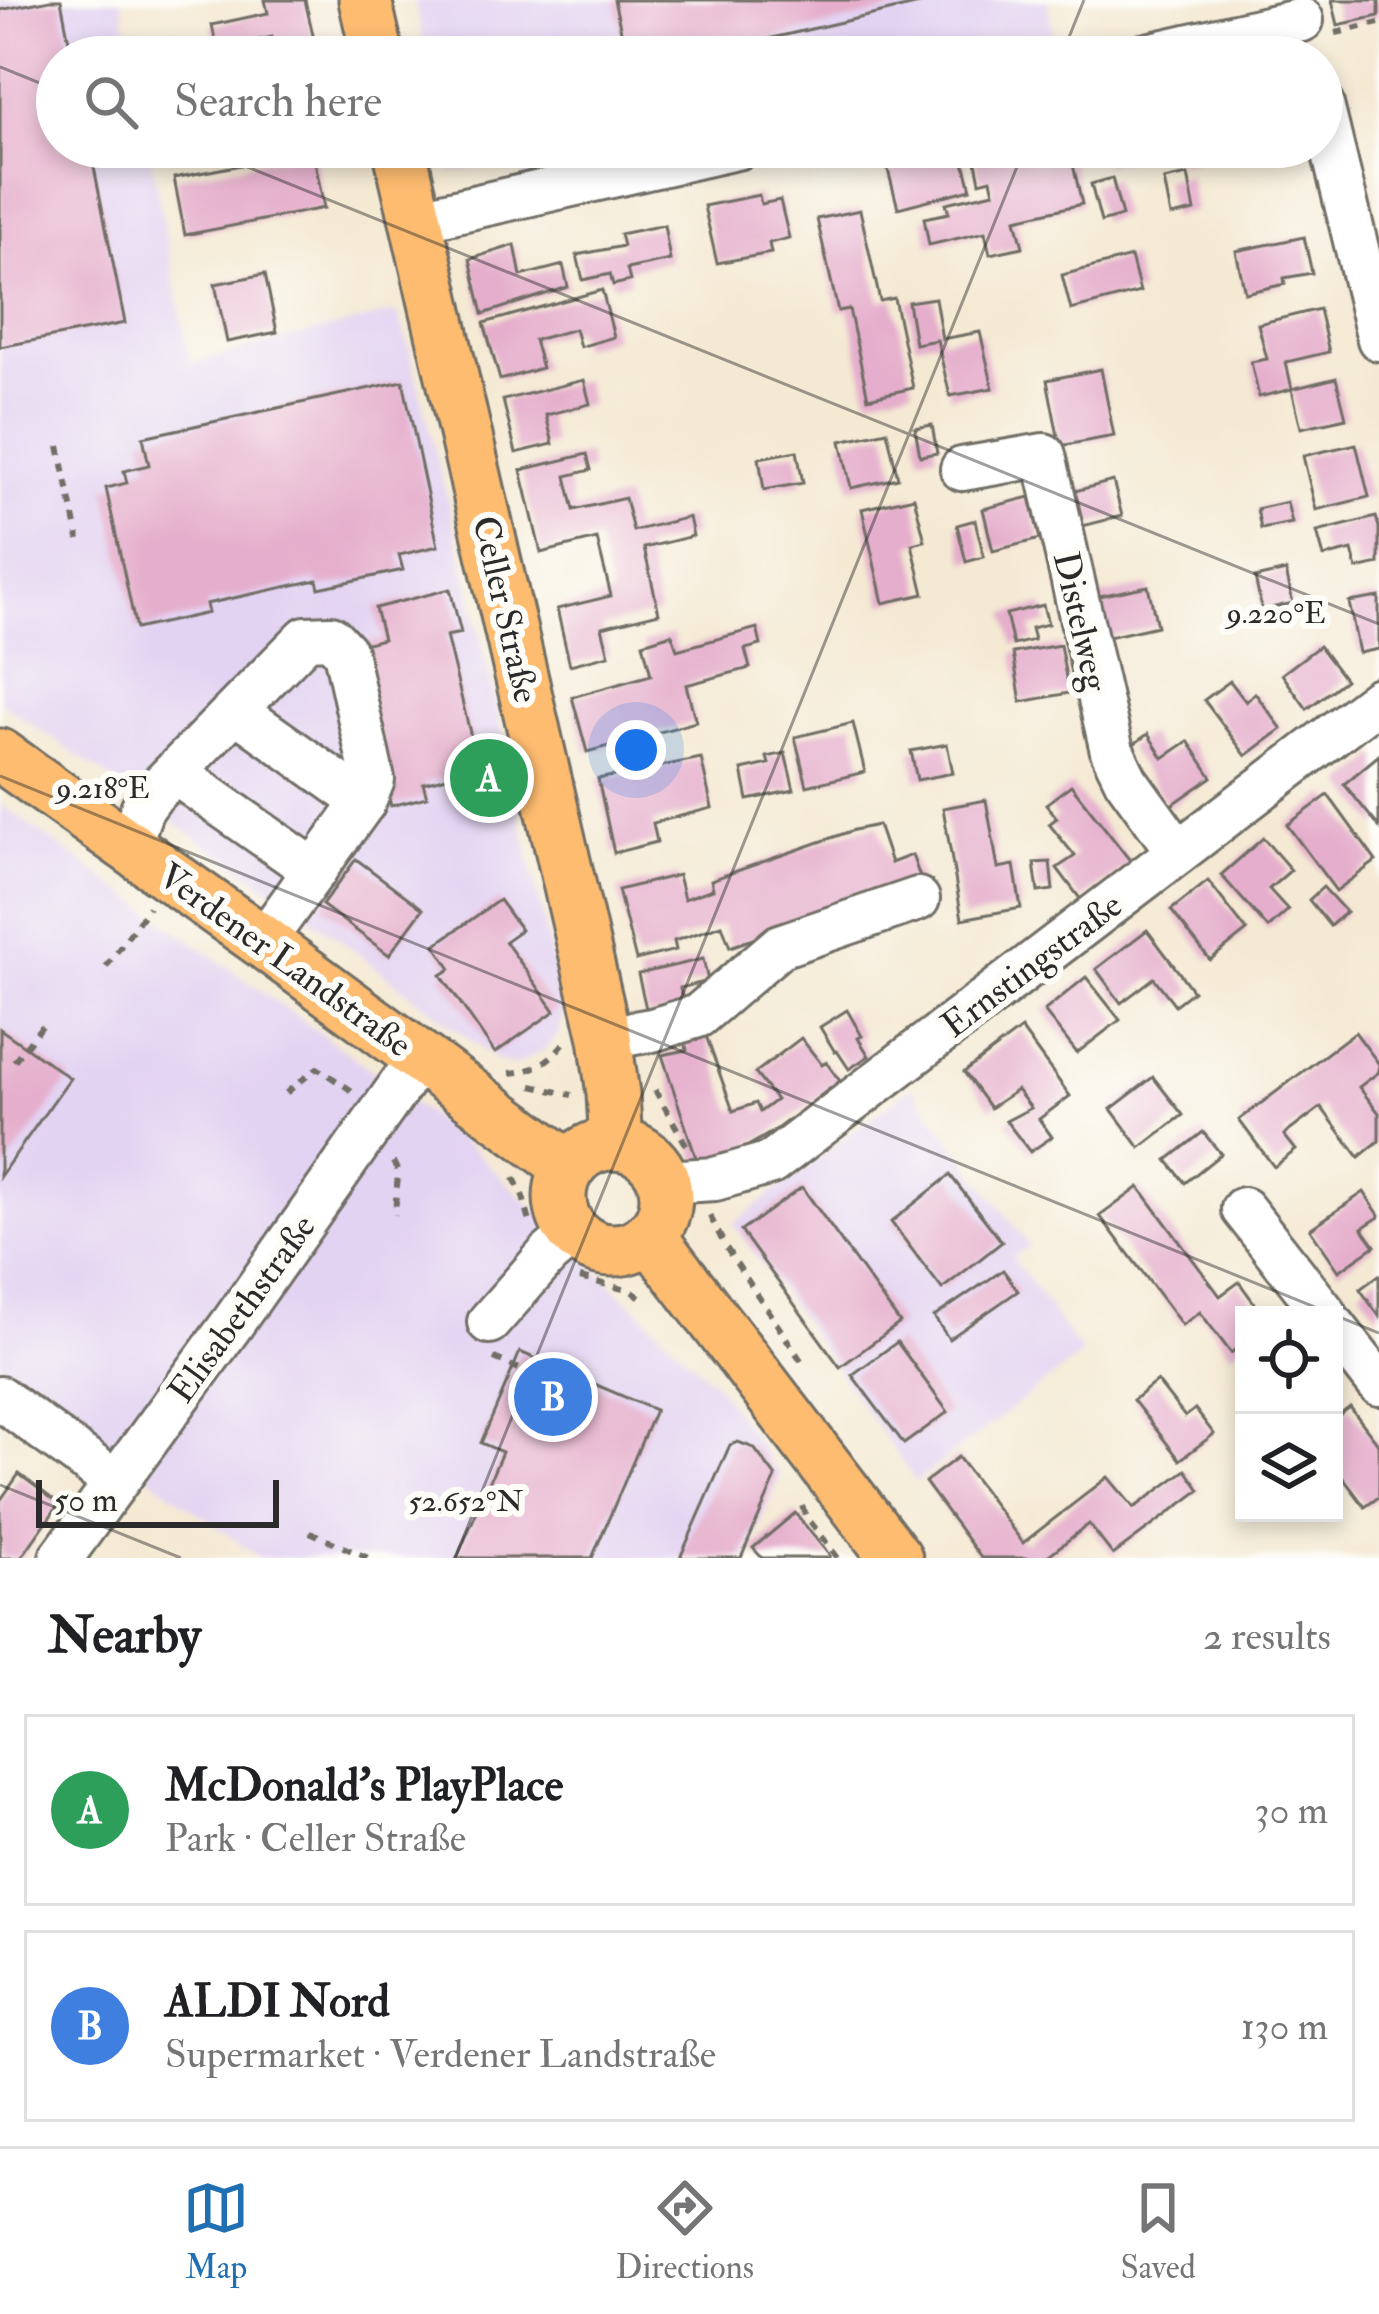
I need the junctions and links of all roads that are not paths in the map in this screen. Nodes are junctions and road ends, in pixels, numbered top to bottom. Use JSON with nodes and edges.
{"nodes":[{"id":1,"x":364,"y":0,"type":"edge"},
{"id":2,"x":1303,"y":26,"type":"edge"},
{"id":3,"x":373,"y":36,"type":"edge"},
{"id":4,"x":1250,"y":36,"type":"edge"},
{"id":5,"x":404,"y":168,"type":"edge"},
{"id":6,"x":647,"y":168,"type":"edge"},
{"id":7,"x":1337,"y":168,"type":"edge"},
{"id":8,"x":416,"y":220,"type":"junction"},
{"id":9,"x":1379,"y":339,"type":"edge"},
{"id":10,"x":962,"y":470,"type":"dead end"},
{"id":11,"x":1379,"y":699,"type":"edge"},
{"id":12,"x":236,"y":711,"type":"junction"},
{"id":13,"x":0,"y":755,"type":"edge"},
{"id":14,"x":175,"y":772,"type":"junction"},
{"id":15,"x":364,"y":802,"type":"junction"},
{"id":16,"x":129,"y":845,"type":"junction"},
{"id":17,"x":1178,"y":852,"type":"junction"},
{"id":18,"x":315,"y":871,"type":"junction"},
{"id":19,"x":919,"y":899,"type":"dead end"},
{"id":20,"x":263,"y":942,"type":"junction"},
{"id":21,"x":605,"y":1038,"type":"junction"},
{"id":22,"x":420,"y":1057,"type":"junction"},
{"id":23,"x":616,"y":1144,"type":"junction"},
{"id":24,"x":569,"y":1167,"type":"junction"},
{"id":25,"x":682,"y":1181,"type":"junction"},
{"id":26,"x":1243,"y":1209,"type":"dead end"},
{"id":27,"x":574,"y":1233,"type":"junction"},
{"id":28,"x":649,"y":1235,"type":"junction"},
{"id":29,"x":1319,"y":1306,"type":"edge"},
{"id":30,"x":483,"y":1336,"type":"road end"},
{"id":31,"x":1343,"y":1338,"type":"edge"},
{"id":32,"x":1379,"y":1384,"type":"edge"},
{"id":33,"x":0,"y":1398,"type":"edge"},
{"id":34,"x":115,"y":1482,"type":"junction"},
{"id":35,"x":61,"y":1558,"type":"edge"},
{"id":36,"x":896,"y":1558,"type":"edge"}],
"edges":[{"from":1,"to":3,"type":"main road"},
{"from":2,"to":4,"type":"street"},
{"from":5,"to":8,"type":"main road","name":"Celler Straße"},
{"from":6,"to":8,"type":"street"},
{"from":7,"to":9,"type":"street"},
{"from":8,"to":21,"type":"main road","name":"Celler Straße"},
{"from":10,"to":17,"type":"street","name":"Distelweg"},
{"from":11,"to":17,"type":"street","name":"Ernstingstraße"},
{"from":12,"to":14,"type":"street"},
{"from":12,"to":15,"type":"street"},
{"from":12,"to":15,"type":"street"},
{"from":13,"to":16,"type":"main road","name":"Verdener Landstraße"},
{"from":14,"to":16,"type":"street"},
{"from":14,"to":18,"type":"street"},
{"from":15,"to":18,"type":"street"},
{"from":16,"to":20,"type":"main road","name":"Verdener Landstraße"},
{"from":17,"to":25,"type":"street","name":"Ernstingstraße"},
{"from":18,"to":20,"type":"street"},
{"from":19,"to":21,"type":"street"},
{"from":20,"to":22,"type":"main road","name":"Verdener Landstraße"},
{"from":21,"to":23,"type":"main road","name":"Celler Straße"},
{"from":22,"to":24,"type":"main road","name":"Verdener Landstraße"},
{"from":22,"to":34,"type":"street","name":"Elisabethstraße"},
{"from":23,"to":24,"type":"main road"},
{"from":23,"to":25,"type":"main road"},
{"from":24,"to":27,"type":"main road"},
{"from":25,"to":28,"type":"main road"},
{"from":26,"to":29,"type":"street"},
{"from":27,"to":28,"type":"main road"},
{"from":27,"to":30,"type":"street"},
{"from":28,"to":36,"type":"main road"},
{"from":31,"to":32,"type":"street"},
{"from":33,"to":34,"type":"street"},
{"from":34,"to":35,"type":"street","name":"Elisabethstraße"}]}
